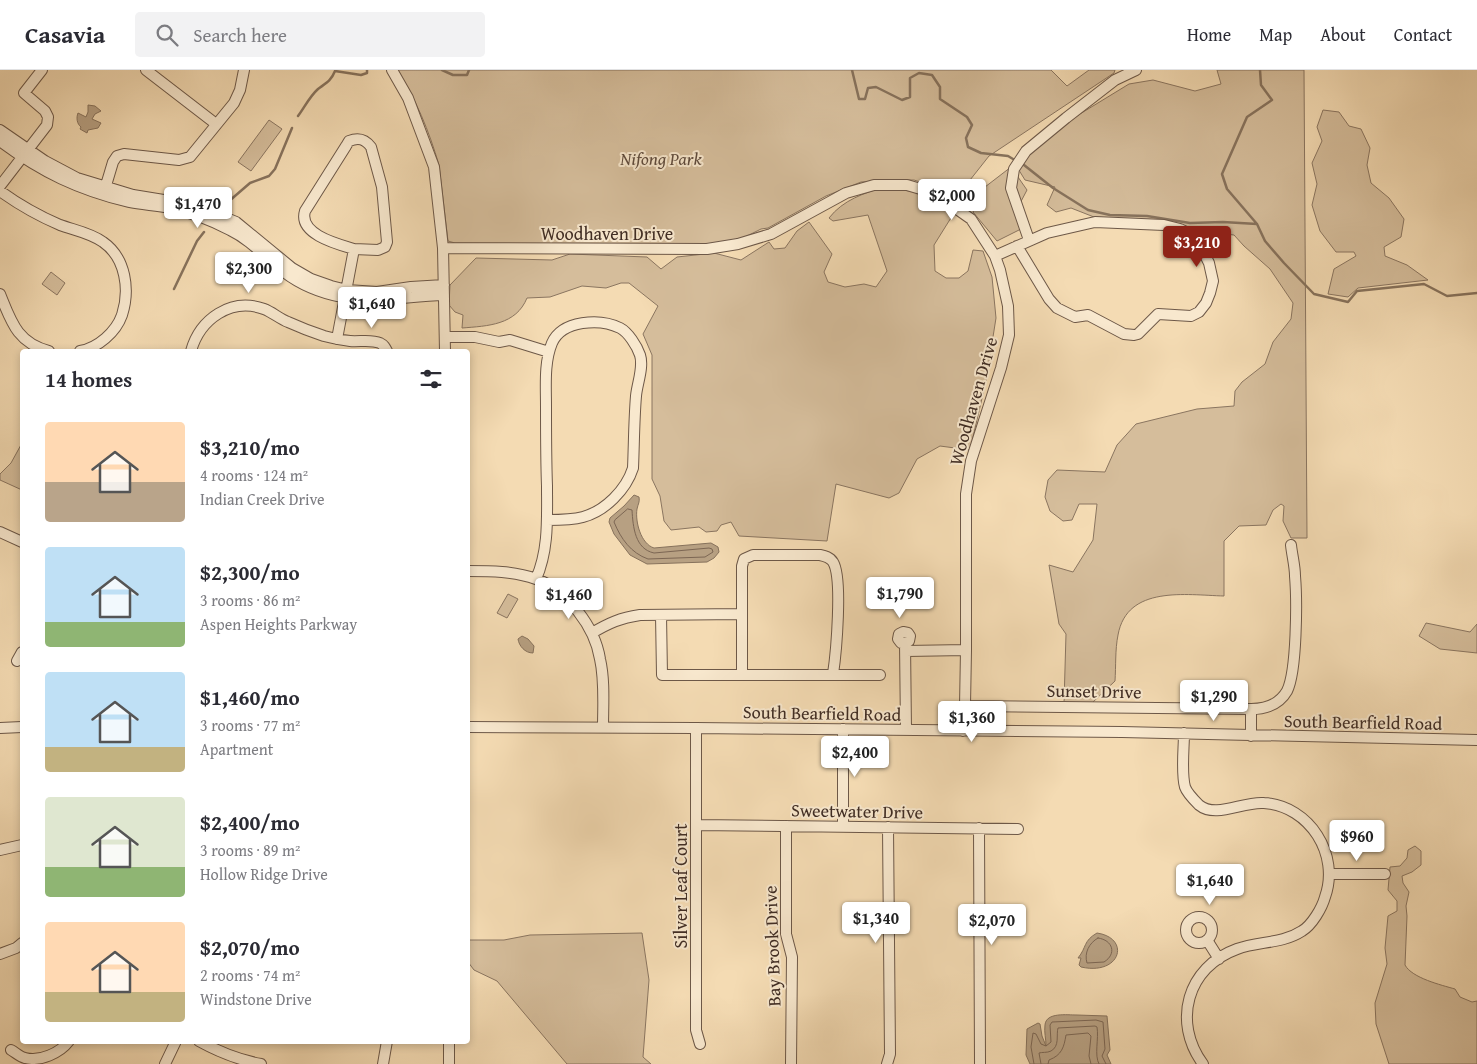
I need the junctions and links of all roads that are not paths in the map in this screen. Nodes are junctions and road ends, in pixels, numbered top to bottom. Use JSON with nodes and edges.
{"nodes":[{"id":1,"x":42,"y":70,"type":"edge"},
{"id":2,"x":146,"y":70,"type":"edge"},
{"id":3,"x":244,"y":70,"type":"edge"},
{"id":4,"x":392,"y":70,"type":"edge"},
{"id":5,"x":1136,"y":70,"type":"edge"},
{"id":6,"x":216,"y":124,"type":"junction"},
{"id":7,"x":0,"y":130,"type":"edge"},
{"id":8,"x":0,"y":141,"type":"edge"},
{"id":9,"x":25,"y":154,"type":"junction"},
{"id":10,"x":0,"y":186,"type":"edge"},
{"id":11,"x":0,"y":190,"type":"edge"},
{"id":12,"x":104,"y":191,"type":"junction"},
{"id":13,"x":1029,"y":240,"type":"junction"},
{"id":14,"x":1017,"y":246,"type":"junction"},
{"id":15,"x":443,"y":248,"type":"junction"},
{"id":16,"x":354,"y":249,"type":"junction"},
{"id":17,"x":995,"y":256,"type":"junction"},
{"id":18,"x":444,"y":290,"type":"junction"},
{"id":19,"x":0,"y":294,"type":"edge"},
{"id":20,"x":346,"y":294,"type":"junction"},
{"id":21,"x":445,"y":337,"type":"junction"},
{"id":22,"x":337,"y":338,"type":"junction"},
{"id":23,"x":44,"y":349,"type":"edge"},
{"id":24,"x":88,"y":349,"type":"edge"},
{"id":25,"x":192,"y":349,"type":"edge"},
{"id":26,"x":387,"y":349,"type":"edge"},
{"id":27,"x":445,"y":349,"type":"edge"},
{"id":28,"x":549,"y":352,"type":"junction"},
{"id":29,"x":547,"y":520,"type":"junction"},
{"id":30,"x":0,"y":532,"type":"edge"},
{"id":31,"x":20,"y":541,"type":"edge"},
{"id":32,"x":1291,"y":545,"type":"dead end"},
{"id":33,"x":470,"y":571,"type":"edge"},
{"id":34,"x":536,"y":579,"type":"junction"},
{"id":35,"x":742,"y":614,"type":"junction"},
{"id":36,"x":661,"y":615,"type":"junction"},
{"id":37,"x":592,"y":633,"type":"junction"},
{"id":38,"x":966,"y":650,"type":"junction"},
{"id":39,"x":742,"y":674,"type":"junction"},
{"id":40,"x":833,"y":674,"type":"junction"},
{"id":41,"x":880,"y":675,"type":"dead end"},
{"id":42,"x":965,"y":706,"type":"junction"},
{"id":43,"x":1251,"y":709,"type":"junction"},
{"id":44,"x":470,"y":727,"type":"edge"},
{"id":45,"x":0,"y":728,"type":"edge"},
{"id":46,"x":20,"y":728,"type":"edge"},
{"id":47,"x":603,"y":728,"type":"junction"},
{"id":48,"x":696,"y":728,"type":"junction"},
{"id":49,"x":843,"y":729,"type":"junction"},
{"id":50,"x":906,"y":730,"type":"junction"},
{"id":51,"x":963,"y":730,"type":"junction"},
{"id":52,"x":1184,"y":734,"type":"junction"},
{"id":53,"x":1251,"y":736,"type":"junction"},
{"id":54,"x":1477,"y":740,"type":"edge"},
{"id":55,"x":696,"y":825,"type":"junction"},
{"id":56,"x":786,"y":826,"type":"junction"},
{"id":57,"x":843,"y":826,"type":"junction"},
{"id":58,"x":888,"y":827,"type":"junction"},
{"id":59,"x":979,"y":828,"type":"junction"},
{"id":60,"x":1018,"y":828,"type":"dead end"},
{"id":61,"x":20,"y":845,"type":"edge"},
{"id":62,"x":0,"y":850,"type":"edge"},
{"id":63,"x":1329,"y":874,"type":"junction"},
{"id":64,"x":1385,"y":874,"type":"dead end"},
{"id":65,"x":1207,"y":940,"type":"dead end"},
{"id":66,"x":20,"y":945,"type":"edge"},
{"id":67,"x":0,"y":954,"type":"edge"},
{"id":68,"x":1219,"y":959,"type":"junction"},
{"id":69,"x":65,"y":1044,"type":"edge"},
{"id":70,"x":175,"y":1044,"type":"edge"},
{"id":71,"x":204,"y":1044,"type":"edge"},
{"id":72,"x":386,"y":1044,"type":"edge"},
{"id":73,"x":449,"y":1044,"type":"edge"},
{"id":74,"x":700,"y":1044,"type":"dead end"},
{"id":75,"x":11,"y":1050,"type":"dead end"},
{"id":76,"x":165,"y":1064,"type":"edge"},
{"id":77,"x":261,"y":1064,"type":"edge"},
{"id":78,"x":383,"y":1064,"type":"edge"},
{"id":79,"x":449,"y":1064,"type":"edge"},
{"id":80,"x":791,"y":1064,"type":"edge"},
{"id":81,"x":887,"y":1064,"type":"edge"},
{"id":82,"x":980,"y":1064,"type":"edge"},
{"id":83,"x":1203,"y":1064,"type":"edge"}],
"edges":[{"from":1,"to":9,"type":"street"},
{"from":2,"to":6,"type":"street"},
{"from":3,"to":6,"type":"street"},
{"from":4,"to":15,"type":"street"},
{"from":5,"to":13,"type":"street"},
{"from":6,"to":12,"type":"street"},
{"from":7,"to":9,"type":"street"},
{"from":8,"to":9,"type":"street"},
{"from":9,"to":10,"type":"street"},
{"from":9,"to":12,"type":"street"},
{"from":11,"to":24,"type":"street"},
{"from":12,"to":20,"type":"street"},
{"from":13,"to":14,"type":"street"},
{"from":13,"to":14,"type":"street"},
{"from":14,"to":17,"type":"street"},
{"from":15,"to":17,"type":"street","name":"Woodhaven Drive"},
{"from":15,"to":18,"type":"street"},
{"from":16,"to":16,"type":"street"},
{"from":16,"to":20,"type":"street"},
{"from":17,"to":38,"type":"street","name":"Woodhaven Drive"},
{"from":18,"to":20,"type":"street"},
{"from":18,"to":21,"type":"street"},
{"from":19,"to":23,"type":"street"},
{"from":20,"to":22,"type":"street"},
{"from":21,"to":27,"type":"street"},
{"from":21,"to":28,"type":"street"},
{"from":22,"to":25,"type":"street"},
{"from":22,"to":26,"type":"street"},
{"from":28,"to":29,"type":"street"},
{"from":28,"to":29,"type":"street"},
{"from":29,"to":34,"type":"street"},
{"from":30,"to":31,"type":"street"},
{"from":32,"to":43,"type":"street","name":"Sunset Drive"},
{"from":33,"to":34,"type":"street"},
{"from":34,"to":37,"type":"street"},
{"from":35,"to":36,"type":"street"},
{"from":35,"to":39,"type":"street"},
{"from":35,"to":40,"type":"street"},
{"from":36,"to":37,"type":"street"},
{"from":36,"to":39,"type":"street"},
{"from":37,"to":47,"type":"street"},
{"from":38,"to":42,"type":"street","name":"Woodhaven Drive"},
{"from":38,"to":50,"type":"street"},
{"from":39,"to":40,"type":"street"},
{"from":40,"to":41,"type":"street"},
{"from":42,"to":43,"type":"street","name":"Sunset Drive"},
{"from":42,"to":51,"type":"street","name":"Woodhaven Drive"},
{"from":43,"to":53,"type":"street"},
{"from":44,"to":47,"type":"street","name":"South Bearfield Road"},
{"from":45,"to":46,"type":"street"},
{"from":47,"to":48,"type":"street","name":"South Bearfield Road"},
{"from":48,"to":49,"type":"street","name":"South Bearfield Road"},
{"from":48,"to":55,"type":"street","name":"Silver Leaf Court"},
{"from":49,"to":50,"type":"street","name":"South Bearfield Road"},
{"from":49,"to":57,"type":"street"},
{"from":50,"to":51,"type":"street","name":"South Bearfield Road"},
{"from":51,"to":52,"type":"street","name":"South Bearfield Road"},
{"from":52,"to":53,"type":"street","name":"South Bearfield Road"},
{"from":52,"to":63,"type":"street"},
{"from":53,"to":54,"type":"street","name":"South Bearfield Road"},
{"from":55,"to":56,"type":"street","name":"Sweetwater Drive"},
{"from":55,"to":74,"type":"street","name":"Silver Leaf Court"},
{"from":56,"to":57,"type":"street","name":"Sweetwater Drive"},
{"from":56,"to":80,"type":"street","name":"Bay Brook Drive"},
{"from":57,"to":58,"type":"street","name":"Sweetwater Drive"},
{"from":58,"to":59,"type":"street","name":"Sweetwater Drive"},
{"from":58,"to":81,"type":"street"},
{"from":59,"to":60,"type":"street","name":"Sweetwater Drive"},
{"from":59,"to":82,"type":"street"},
{"from":61,"to":62,"type":"street"},
{"from":63,"to":64,"type":"street"},
{"from":63,"to":68,"type":"street"},
{"from":65,"to":68,"type":"street"},
{"from":66,"to":67,"type":"street"},
{"from":68,"to":83,"type":"street"},
{"from":69,"to":75,"type":"street"},
{"from":70,"to":76,"type":"street"},
{"from":71,"to":77,"type":"street"},
{"from":72,"to":78,"type":"street"},
{"from":73,"to":79,"type":"street"}]}
